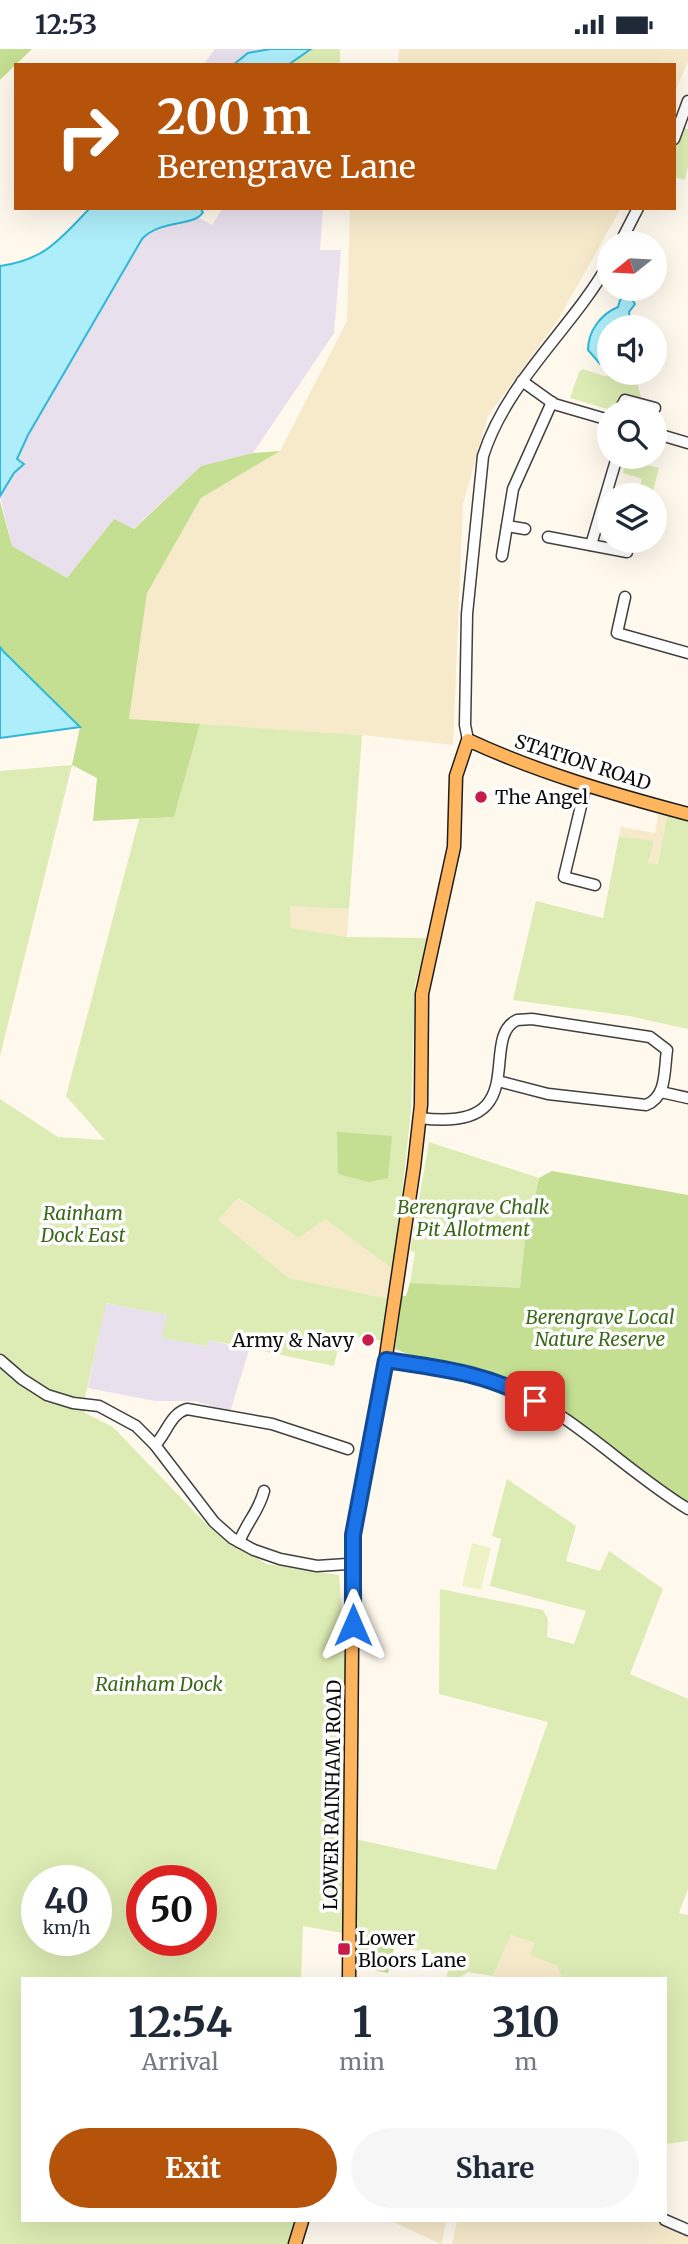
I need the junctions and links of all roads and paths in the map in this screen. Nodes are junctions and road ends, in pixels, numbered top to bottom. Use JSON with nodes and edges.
{"nodes":[{"id":1,"x":688,"y":101,"type":"edge"},
{"id":2,"x":676,"y":134,"type":"edge"},
{"id":3,"x":637,"y":210,"type":"edge"},
{"id":4,"x":626,"y":231,"type":"edge"},
{"id":5,"x":597,"y":282,"type":"edge"},
{"id":6,"x":522,"y":381,"type":"junction"},
{"id":7,"x":552,"y":402,"type":"junction"},
{"id":8,"x":597,"y":416,"type":"edge"},
{"id":9,"x":667,"y":437,"type":"edge"},
{"id":10,"x":688,"y":443,"type":"edge"},
{"id":11,"x":613,"y":469,"type":"edge"},
{"id":12,"x":507,"y":526,"type":"junction"},
{"id":13,"x":525,"y":529,"type":"dead end"},
{"id":14,"x":548,"y":537,"type":"dead end"},
{"id":15,"x":591,"y":545,"type":"junction"},
{"id":16,"x":597,"y":546,"type":"edge"},
{"id":17,"x":502,"y":556,"type":"dead end"},
{"id":18,"x":625,"y":597,"type":"dead end"},
{"id":19,"x":688,"y":653,"type":"edge"},
{"id":20,"x":468,"y":740,"type":"junction"},
{"id":21,"x":586,"y":785,"type":"junction"},
{"id":22,"x":688,"y":814,"type":"edge"},
{"id":23,"x":595,"y":885,"type":"dead end"},
{"id":24,"x":498,"y":1081,"type":"junction"},
{"id":25,"x":661,"y":1092,"type":"junction"},
{"id":26,"x":688,"y":1098,"type":"edge"},
{"id":27,"x":420,"y":1118,"type":"junction"},
{"id":28,"x":0,"y":1360,"type":"edge"},
{"id":29,"x":386,"y":1360,"type":"junction"},
{"id":30,"x":155,"y":1445,"type":"junction"},
{"id":31,"x":348,"y":1449,"type":"dead end"},
{"id":32,"x":264,"y":1491,"type":"dead end"},
{"id":33,"x":688,"y":1509,"type":"edge"},
{"id":34,"x":239,"y":1542,"type":"junction"},
{"id":35,"x":353,"y":1567,"type":"junction"},
{"id":36,"x":349,"y":1977,"type":"edge"},
{"id":37,"x":667,"y":2221,"type":"edge"},
{"id":38,"x":302,"y":2222,"type":"edge"},
{"id":39,"x":688,"y":2230,"type":"edge"},
{"id":40,"x":296,"y":2244,"type":"edge"}],
"edges":[{"from":1,"to":2,"type":"street"},
{"from":3,"to":4,"type":"street"},
{"from":5,"to":6,"type":"street"},
{"from":6,"to":7,"type":"street"},
{"from":6,"to":20,"type":"street"},
{"from":7,"to":8,"type":"street"},
{"from":7,"to":12,"type":"street"},
{"from":9,"to":10,"type":"street"},
{"from":11,"to":15,"type":"street"},
{"from":12,"to":13,"type":"street"},
{"from":12,"to":17,"type":"street"},
{"from":14,"to":15,"type":"street"},
{"from":15,"to":16,"type":"street"},
{"from":18,"to":19,"type":"street"},
{"from":20,"to":21,"type":"main road","name":"STATION ROAD"},
{"from":20,"to":27,"type":"main road","name":"LOWER RAINHAM ROAD"},
{"from":21,"to":22,"type":"main road","name":"STATION ROAD"},
{"from":21,"to":23,"type":"street"},
{"from":24,"to":25,"type":"street"},
{"from":24,"to":25,"type":"street"},
{"from":24,"to":27,"type":"street"},
{"from":25,"to":26,"type":"street"},
{"from":27,"to":29,"type":"main road","name":"LOWER RAINHAM ROAD"},
{"from":28,"to":30,"type":"street"},
{"from":29,"to":33,"type":"street"},
{"from":29,"to":35,"type":"main road","name":"LOWER RAINHAM ROAD"},
{"from":30,"to":31,"type":"street"},
{"from":30,"to":34,"type":"street"},
{"from":32,"to":34,"type":"street"},
{"from":34,"to":35,"type":"street"},
{"from":35,"to":36,"type":"main road","name":"LOWER RAINHAM ROAD"},
{"from":37,"to":39,"type":"street"},
{"from":38,"to":40,"type":"main road"}]}
